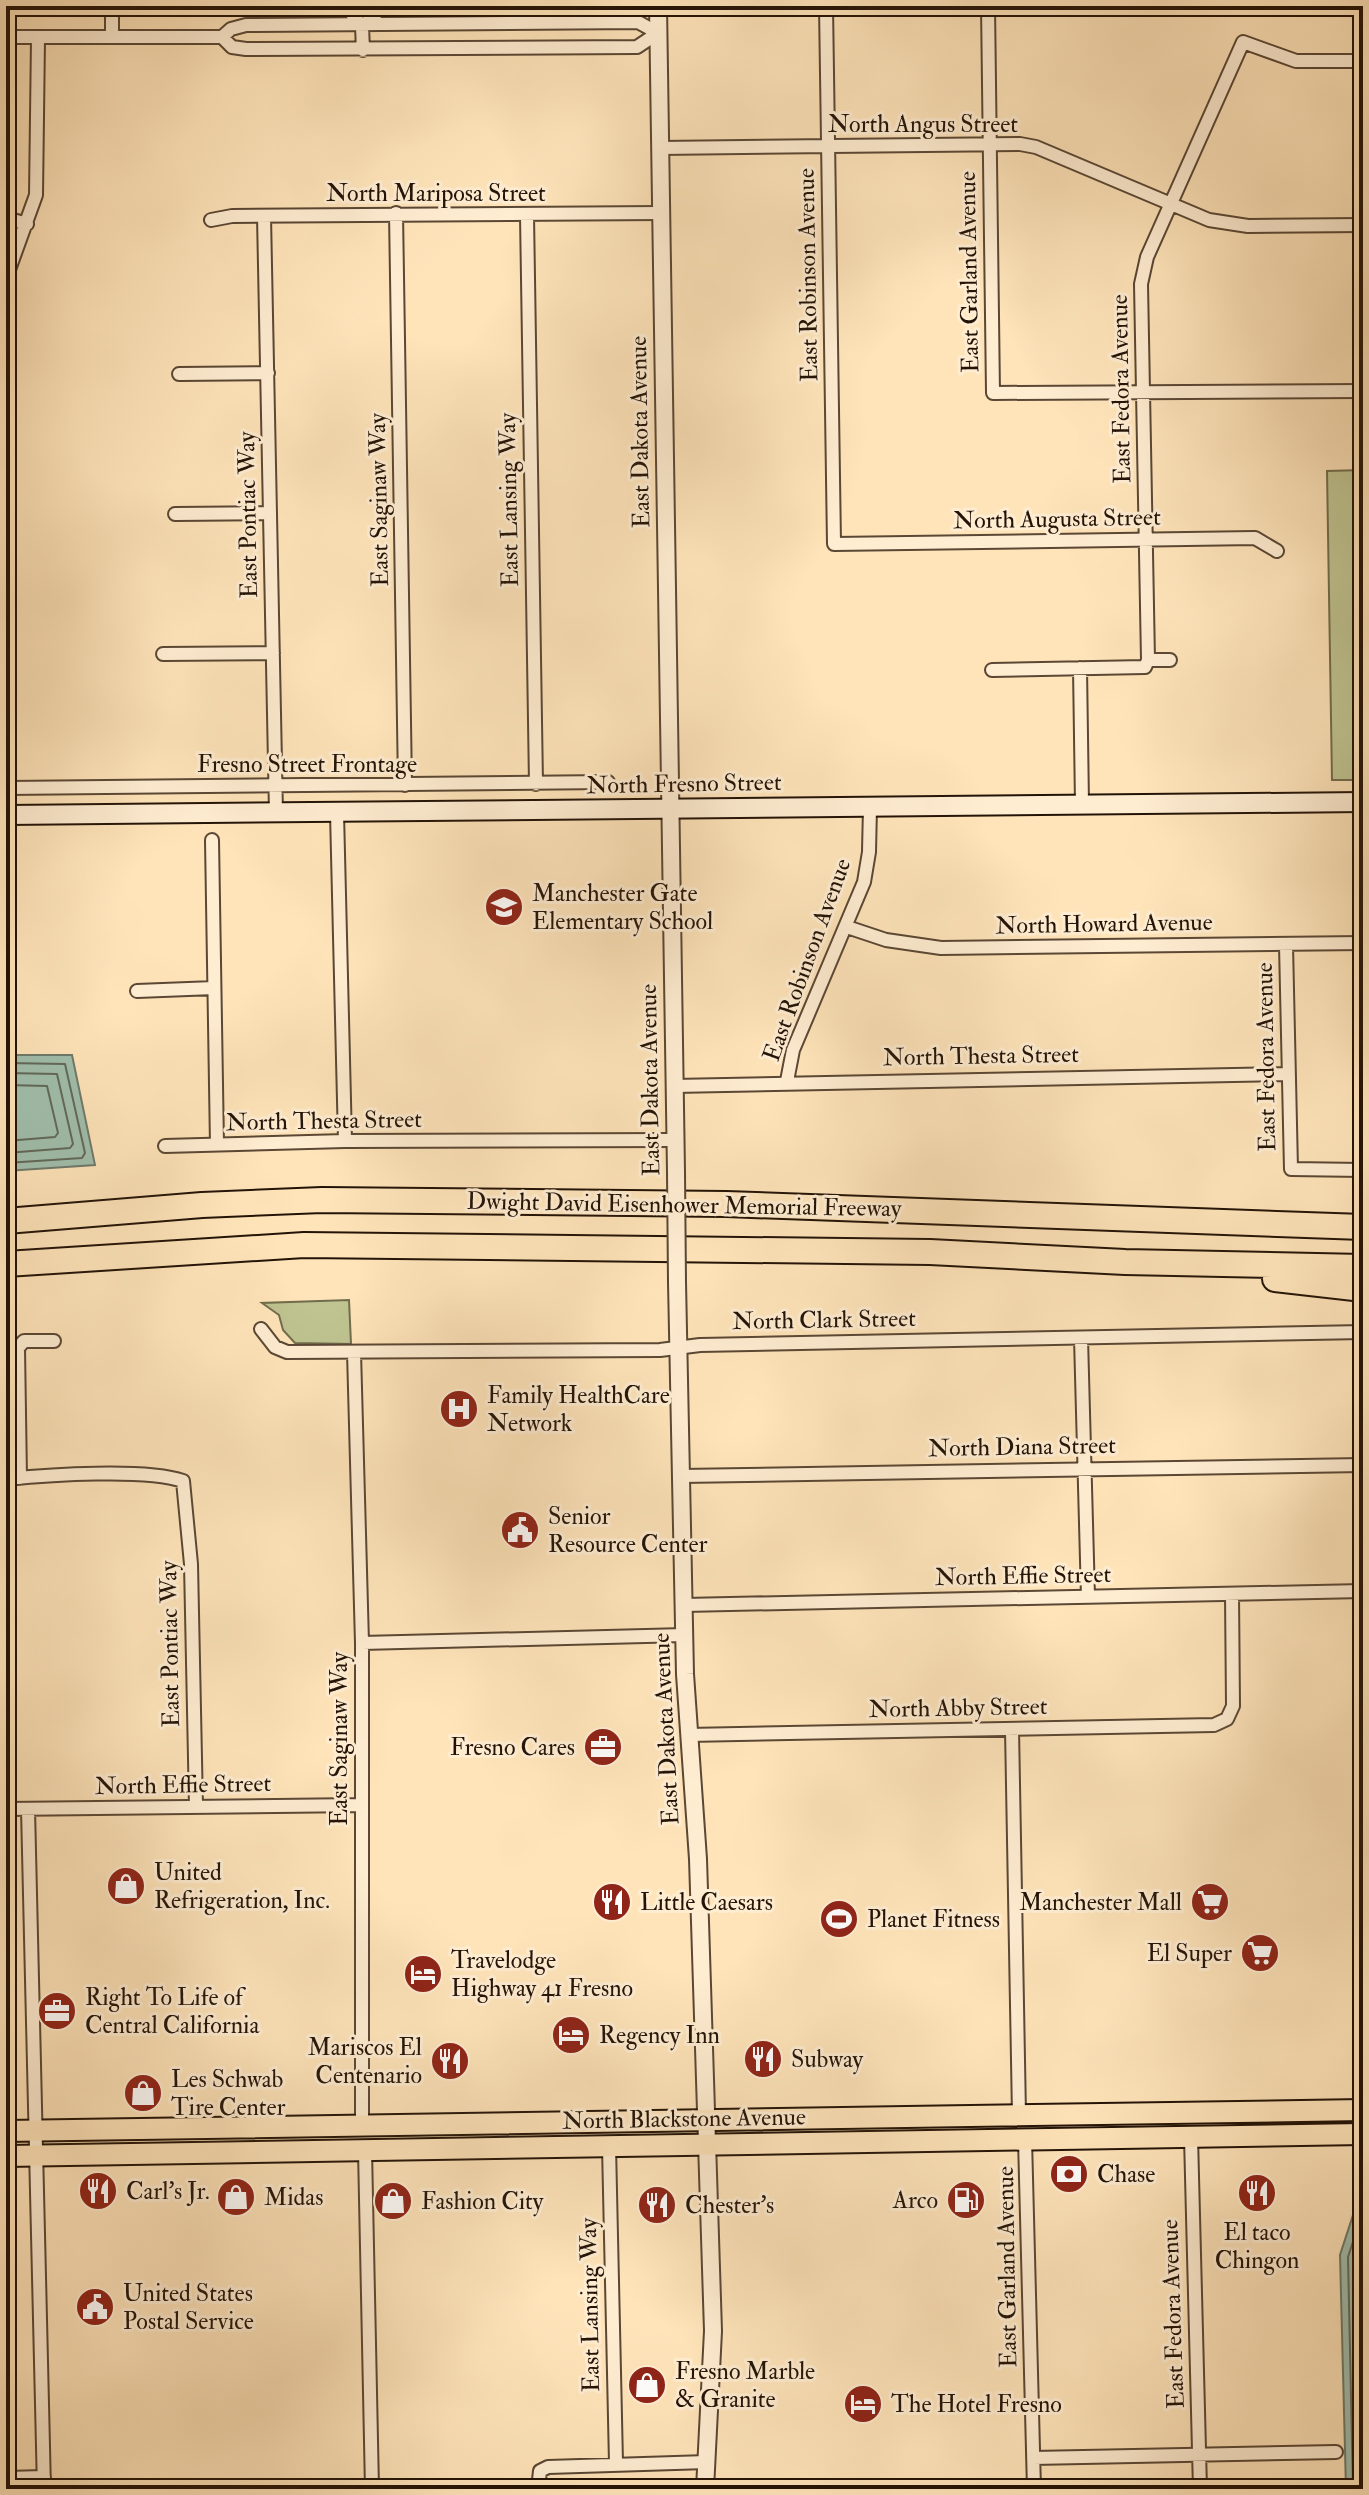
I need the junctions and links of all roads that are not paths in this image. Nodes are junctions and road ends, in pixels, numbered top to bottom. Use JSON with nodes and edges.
{"nodes":[{"id":1,"x":112,"y":6,"type":"edge"},
{"id":2,"x":352,"y":6,"type":"edge"},
{"id":3,"x":375,"y":6,"type":"edge"},
{"id":4,"x":658,"y":6,"type":"edge"},
{"id":5,"x":826,"y":6,"type":"edge"},
{"id":6,"x":988,"y":6,"type":"edge"},
{"id":7,"x":362,"y":26,"type":"junction"},
{"id":8,"x":658,"y":33,"type":"junction"},
{"id":9,"x":112,"y":36,"type":"junction"},
{"id":10,"x":6,"y":37,"type":"edge"},
{"id":11,"x":222,"y":37,"type":"junction"},
{"id":12,"x":38,"y":38,"type":"junction"},
{"id":13,"x":363,"y":50,"type":"junction"},
{"id":14,"x":1363,"y":61,"type":"edge"},
{"id":15,"x":989,"y":145,"type":"junction"},
{"id":16,"x":828,"y":146,"type":"junction"},
{"id":17,"x":660,"y":148,"type":"junction"},
{"id":18,"x":1170,"y":204,"type":"junction"},
{"id":19,"x":396,"y":213,"type":"junction"},
{"id":20,"x":661,"y":213,"type":"junction"},
{"id":21,"x":527,"y":215,"type":"junction"},
{"id":22,"x":264,"y":216,"type":"junction"},
{"id":23,"x":6,"y":218,"type":"edge"},
{"id":24,"x":211,"y":220,"type":"dead end"},
{"id":25,"x":27,"y":224,"type":"junction"},
{"id":26,"x":1363,"y":225,"type":"edge"},
{"id":27,"x":6,"y":278,"type":"edge"},
{"id":28,"x":268,"y":373,"type":"junction"},
{"id":29,"x":179,"y":374,"type":"dead end"},
{"id":30,"x":1363,"y":391,"type":"edge"},
{"id":31,"x":1144,"y":392,"type":"junction"},
{"id":32,"x":270,"y":513,"type":"junction"},
{"id":33,"x":175,"y":514,"type":"dead end"},
{"id":34,"x":1146,"y":539,"type":"junction"},
{"id":35,"x":834,"y":544,"type":"joint"},
{"id":36,"x":1277,"y":551,"type":"dead end"},
{"id":37,"x":273,"y":653,"type":"junction"},
{"id":38,"x":163,"y":654,"type":"dead end"},
{"id":39,"x":1148,"y":660,"type":"junction"},
{"id":40,"x":1170,"y":660,"type":"dead end"},
{"id":41,"x":1080,"y":668,"type":"junction"},
{"id":42,"x":992,"y":670,"type":"dead end"},
{"id":43,"x":608,"y":782,"type":"dead end"},
{"id":44,"x":536,"y":784,"type":"junction"},
{"id":45,"x":405,"y":785,"type":"junction"},
{"id":46,"x":275,"y":786,"type":"junction"},
{"id":47,"x":6,"y":788,"type":"edge"},
{"id":48,"x":1363,"y":802,"type":"edge"},
{"id":49,"x":1082,"y":804,"type":"junction"},
{"id":50,"x":870,"y":807,"type":"junction"},
{"id":51,"x":669,"y":808,"type":"junction"},
{"id":52,"x":276,"y":813,"type":"junction"},
{"id":53,"x":337,"y":813,"type":"junction"},
{"id":54,"x":6,"y":815,"type":"edge"},
{"id":55,"x":212,"y":840,"type":"dead end"},
{"id":56,"x":847,"y":927,"type":"junction"},
{"id":57,"x":1363,"y":943,"type":"edge"},
{"id":58,"x":1286,"y":945,"type":"junction"},
{"id":59,"x":214,"y":988,"type":"junction"},
{"id":60,"x":137,"y":991,"type":"dead end"},
{"id":61,"x":1289,"y":1074,"type":"junction"},
{"id":62,"x":787,"y":1081,"type":"junction"},
{"id":63,"x":674,"y":1086,"type":"junction"},
{"id":64,"x":675,"y":1140,"type":"junction"},
{"id":65,"x":345,"y":1141,"type":"junction"},
{"id":66,"x":217,"y":1145,"type":"junction"},
{"id":67,"x":165,"y":1146,"type":"dead end"},
{"id":68,"x":1363,"y":1170,"type":"edge"},
{"id":69,"x":1363,"y":1211,"type":"edge"},
{"id":70,"x":1132,"y":1217,"type":"junction"},
{"id":71,"x":6,"y":1221,"type":"edge"},
{"id":72,"x":1363,"y":1227,"type":"edge"},
{"id":73,"x":1125,"y":1262,"type":"junction"},
{"id":74,"x":6,"y":1264,"type":"edge"},
{"id":75,"x":1363,"y":1267,"type":"edge"},
{"id":76,"x":1363,"y":1289,"type":"edge"},
{"id":77,"x":261,"y":1329,"type":"dead end"},
{"id":78,"x":1363,"y":1332,"type":"edge"},
{"id":79,"x":1081,"y":1338,"type":"junction"},
{"id":80,"x":54,"y":1341,"type":"dead end"},
{"id":81,"x":678,"y":1348,"type":"junction"},
{"id":82,"x":354,"y":1352,"type":"junction"},
{"id":83,"x":1363,"y":1465,"type":"edge"},
{"id":84,"x":1085,"y":1467,"type":"junction"},
{"id":85,"x":681,"y":1476,"type":"junction"},
{"id":86,"x":20,"y":1478,"type":"junction"},
{"id":87,"x":6,"y":1479,"type":"edge"},
{"id":88,"x":1363,"y":1591,"type":"edge"},
{"id":89,"x":1232,"y":1594,"type":"junction"},
{"id":90,"x":1088,"y":1597,"type":"junction"},
{"id":91,"x":684,"y":1605,"type":"junction"},
{"id":92,"x":685,"y":1635,"type":"junction"},
{"id":93,"x":362,"y":1643,"type":"junction"},
{"id":94,"x":1012,"y":1729,"type":"junction"},
{"id":95,"x":688,"y":1735,"type":"junction"},
{"id":96,"x":361,"y":1805,"type":"junction"},
{"id":97,"x":196,"y":1807,"type":"junction"},
{"id":98,"x":6,"y":1809,"type":"edge"},
{"id":99,"x":28,"y":1809,"type":"junction"},
{"id":100,"x":1363,"y":2110,"type":"edge"},
{"id":101,"x":1311,"y":2111,"type":"junction"},
{"id":102,"x":1145,"y":2113,"type":"junction"},
{"id":103,"x":1019,"y":2115,"type":"junction"},
{"id":104,"x":705,"y":2121,"type":"junction"},
{"id":105,"x":427,"y":2125,"type":"junction"},
{"id":106,"x":362,"y":2126,"type":"junction"},
{"id":107,"x":6,"y":2131,"type":"edge"},
{"id":108,"x":33,"y":2131,"type":"junction"},
{"id":109,"x":1363,"y":2134,"type":"edge"},
{"id":110,"x":1191,"y":2137,"type":"junction"},
{"id":111,"x":1025,"y":2139,"type":"junction"},
{"id":112,"x":940,"y":2141,"type":"junction"},
{"id":113,"x":706,"y":2144,"type":"junction"},
{"id":114,"x":609,"y":2146,"type":"junction"},
{"id":115,"x":365,"y":2150,"type":"junction"},
{"id":116,"x":273,"y":2151,"type":"junction"},
{"id":117,"x":34,"y":2155,"type":"junction"},
{"id":118,"x":6,"y":2156,"type":"edge"},
{"id":119,"x":1336,"y":2452,"type":"dead end"},
{"id":120,"x":1199,"y":2455,"type":"junction"},
{"id":121,"x":1033,"y":2458,"type":"junction"},
{"id":122,"x":707,"y":2462,"type":"junction"},
{"id":123,"x":616,"y":2463,"type":"junction"},
{"id":124,"x":6,"y":2478,"type":"edge"},
{"id":125,"x":44,"y":2483,"type":"edge"},
{"id":126,"x":372,"y":2489,"type":"edge"},
{"id":127,"x":538,"y":2489,"type":"edge"},
{"id":128,"x":705,"y":2489,"type":"edge"},
{"id":129,"x":1034,"y":2489,"type":"edge"},
{"id":130,"x":1200,"y":2489,"type":"edge"}],
"edges":[{"from":1,"to":9,"type":"street"},
{"from":2,"to":7,"type":"street"},
{"from":3,"to":7,"type":"street"},
{"from":4,"to":8,"type":"street","name":"East Dakota Avenue"},
{"from":5,"to":16,"type":"street","name":"East Robinson Avenue"},
{"from":6,"to":15,"type":"street","name":"East Garland Avenue"},
{"from":7,"to":8,"type":"street"},
{"from":7,"to":11,"type":"street"},
{"from":7,"to":13,"type":"street"},
{"from":8,"to":13,"type":"street"},
{"from":8,"to":17,"type":"street","name":"East Dakota Avenue"},
{"from":9,"to":11,"type":"street"},
{"from":9,"to":12,"type":"street"},
{"from":10,"to":12,"type":"street"},
{"from":11,"to":13,"type":"street"},
{"from":12,"to":25,"type":"street"},
{"from":14,"to":18,"type":"street","name":"East Fedora Avenue"},
{"from":15,"to":16,"type":"street","name":"North Angus Street"},
{"from":15,"to":18,"type":"street","name":"North Angus Street"},
{"from":15,"to":31,"type":"street","name":"East Garland Avenue"},
{"from":16,"to":17,"type":"street","name":"North Angus Street"},
{"from":16,"to":35,"type":"street","name":"East Robinson Avenue"},
{"from":17,"to":20,"type":"street","name":"East Dakota Avenue"},
{"from":18,"to":26,"type":"street","name":"North Angus Street"},
{"from":18,"to":31,"type":"street","name":"East Fedora Avenue"},
{"from":19,"to":21,"type":"street","name":"North Mariposa Street"},
{"from":19,"to":22,"type":"street","name":"North Mariposa Street"},
{"from":19,"to":45,"type":"street","name":"East Saginaw Way"},
{"from":20,"to":21,"type":"street","name":"North Mariposa Street"},
{"from":20,"to":51,"type":"street","name":"East Dakota Avenue"},
{"from":21,"to":44,"type":"street","name":"East Lansing Way"},
{"from":22,"to":24,"type":"street","name":"North Mariposa Street"},
{"from":22,"to":28,"type":"street","name":"East Pontiac Way"},
{"from":23,"to":25,"type":"street"},
{"from":25,"to":27,"type":"street"},
{"from":28,"to":29,"type":"street"},
{"from":28,"to":32,"type":"street","name":"East Pontiac Way"},
{"from":30,"to":31,"type":"street"},
{"from":31,"to":34,"type":"street","name":"East Fedora Avenue"},
{"from":32,"to":33,"type":"street"},
{"from":32,"to":37,"type":"street","name":"East Pontiac Way"},
{"from":34,"to":35,"type":"street","name":"North Augusta Street"},
{"from":34,"to":36,"type":"street","name":"North Augusta Street"},
{"from":34,"to":39,"type":"street","name":"East Fedora Avenue"},
{"from":37,"to":38,"type":"street"},
{"from":37,"to":46,"type":"street","name":"East Pontiac Way"},
{"from":39,"to":40,"type":"street"},
{"from":39,"to":41,"type":"street"},
{"from":41,"to":42,"type":"street"},
{"from":41,"to":49,"type":"street"},
{"from":43,"to":44,"type":"street","name":"Fresno Street Frontage"},
{"from":44,"to":45,"type":"street","name":"Fresno Street Frontage"},
{"from":45,"to":46,"type":"street","name":"Fresno Street Frontage"},
{"from":46,"to":47,"type":"street","name":"Fresno Street Frontage"},
{"from":46,"to":52,"type":"street","name":"East Pontiac Way"},
{"from":48,"to":49,"type":"main road","name":"North Fresno Street"},
{"from":49,"to":50,"type":"main road","name":"North Fresno Street"},
{"from":50,"to":51,"type":"main road","name":"North Fresno Street"},
{"from":50,"to":56,"type":"street","name":"East Robinson Avenue"},
{"from":51,"to":53,"type":"main road","name":"North Fresno Street"},
{"from":51,"to":63,"type":"street","name":"East Dakota Avenue"},
{"from":52,"to":53,"type":"main road","name":"North Fresno Street"},
{"from":52,"to":54,"type":"main road","name":"North Fresno Street"},
{"from":53,"to":65,"type":"street"},
{"from":55,"to":59,"type":"street"},
{"from":56,"to":58,"type":"street","name":"North Howard Avenue"},
{"from":56,"to":62,"type":"street","name":"East Robinson Avenue"},
{"from":57,"to":58,"type":"street","name":"North Howard Avenue"},
{"from":58,"to":61,"type":"street","name":"East Fedora Avenue"},
{"from":59,"to":60,"type":"street"},
{"from":59,"to":66,"type":"street"},
{"from":61,"to":62,"type":"street","name":"North Thesta Street"},
{"from":61,"to":68,"type":"street","name":"East Fedora Avenue"},
{"from":62,"to":63,"type":"street","name":"North Thesta Street"},
{"from":63,"to":64,"type":"street","name":"East Dakota Avenue"},
{"from":64,"to":65,"type":"street","name":"North Thesta Street"},
{"from":64,"to":81,"type":"street","name":"East Dakota Avenue","bridge":true},
{"from":65,"to":66,"type":"street","name":"North Thesta Street"},
{"from":66,"to":67,"type":"street","name":"North Thesta Street"},
{"from":69,"to":70,"type":"highway"},
{"from":70,"to":71,"type":"highway","name":"Dwight David Eisenhower Memorial Freeway"},
{"from":70,"to":72,"type":"highway","name":"Dwight David Eisenhower Memorial Freeway"},
{"from":73,"to":74,"type":"highway","name":"Dwight David Eisenhower Memorial Freeway"},
{"from":73,"to":75,"type":"highway","name":"Dwight David Eisenhower Memorial Freeway"},
{"from":73,"to":76,"type":"highway"},
{"from":77,"to":82,"type":"street","name":"North Clark Street"},
{"from":78,"to":79,"type":"street","name":"North Clark Street"},
{"from":79,"to":81,"type":"street","name":"North Clark Street"},
{"from":79,"to":84,"type":"street"},
{"from":80,"to":86,"type":"street"},
{"from":81,"to":82,"type":"street","name":"North Clark Street"},
{"from":81,"to":85,"type":"street","name":"East Dakota Avenue"},
{"from":82,"to":93,"type":"street","name":"East Saginaw Way"},
{"from":83,"to":84,"type":"street","name":"North Diana Street"},
{"from":84,"to":85,"type":"street","name":"North Diana Street"},
{"from":84,"to":90,"type":"street"},
{"from":85,"to":91,"type":"street","name":"East Dakota Avenue"},
{"from":86,"to":87,"type":"street"},
{"from":86,"to":97,"type":"street","name":"East Pontiac Way"},
{"from":88,"to":89,"type":"street","name":"North Effie Street"},
{"from":89,"to":90,"type":"street","name":"North Effie Street"},
{"from":89,"to":94,"type":"street","name":"North Abby Street"},
{"from":90,"to":91,"type":"street","name":"North Effie Street"},
{"from":91,"to":92,"type":"street","name":"East Dakota Avenue"},
{"from":92,"to":93,"type":"street"},
{"from":92,"to":95,"type":"street","name":"East Dakota Avenue"},
{"from":93,"to":96,"type":"street","name":"East Saginaw Way"},
{"from":94,"to":95,"type":"street","name":"North Abby Street"},
{"from":94,"to":103,"type":"street"},
{"from":95,"to":104,"type":"street","name":"East Dakota Avenue"},
{"from":96,"to":97,"type":"street","name":"North Effie Street"},
{"from":96,"to":106,"type":"street","name":"East Saginaw Way"},
{"from":97,"to":99,"type":"street","name":"North Effie Street"},
{"from":98,"to":99,"type":"street","name":"North Effie Street"},
{"from":99,"to":108,"type":"street"},
{"from":100,"to":101,"type":"main road","name":"North Blackstone Avenue"},
{"from":101,"to":102,"type":"main road","name":"North Blackstone Avenue"},
{"from":101,"to":110,"type":"main road"},
{"from":102,"to":103,"type":"main road","name":"North Blackstone Avenue"},
{"from":102,"to":111,"type":"main road"},
{"from":103,"to":104,"type":"main road","name":"North Blackstone Avenue"},
{"from":103,"to":112,"type":"main road"},
{"from":104,"to":105,"type":"main road","name":"North Blackstone Avenue"},
{"from":104,"to":113,"type":"street","name":"East Dakota Avenue"},
{"from":105,"to":106,"type":"main road","name":"North Blackstone Avenue"},
{"from":105,"to":115,"type":"main road"},
{"from":106,"to":108,"type":"main road","name":"North Blackstone Avenue"},
{"from":106,"to":116,"type":"main road"},
{"from":107,"to":108,"type":"main road","name":"North Blackstone Avenue"},
{"from":108,"to":117,"type":"street"},
{"from":109,"to":110,"type":"main road","name":"North Blackstone Avenue"},
{"from":110,"to":111,"type":"main road","name":"North Blackstone Avenue"},
{"from":110,"to":120,"type":"street","name":"East Fedora Avenue"},
{"from":111,"to":112,"type":"main road","name":"North Blackstone Avenue"},
{"from":111,"to":121,"type":"street","name":"East Garland Avenue"},
{"from":112,"to":113,"type":"main road","name":"North Blackstone Avenue"},
{"from":113,"to":114,"type":"main road","name":"North Blackstone Avenue"},
{"from":113,"to":122,"type":"street","name":"East Dakota Avenue"},
{"from":114,"to":115,"type":"main road","name":"North Blackstone Avenue"},
{"from":114,"to":123,"type":"street","name":"East Lansing Way"},
{"from":115,"to":116,"type":"main road","name":"North Blackstone Avenue"},
{"from":115,"to":126,"type":"street"},
{"from":116,"to":117,"type":"main road","name":"North Blackstone Avenue"},
{"from":117,"to":118,"type":"main road","name":"North Blackstone Avenue"},
{"from":117,"to":125,"type":"street"},
{"from":119,"to":120,"type":"street"},
{"from":120,"to":121,"type":"street"},
{"from":120,"to":130,"type":"street","name":"East Fedora Avenue"},
{"from":121,"to":129,"type":"street","name":"East Garland Avenue"},
{"from":122,"to":123,"type":"street"},
{"from":122,"to":128,"type":"street","name":"East Dakota Avenue"},
{"from":123,"to":127,"type":"street"},
{"from":124,"to":125,"type":"street"}]}
